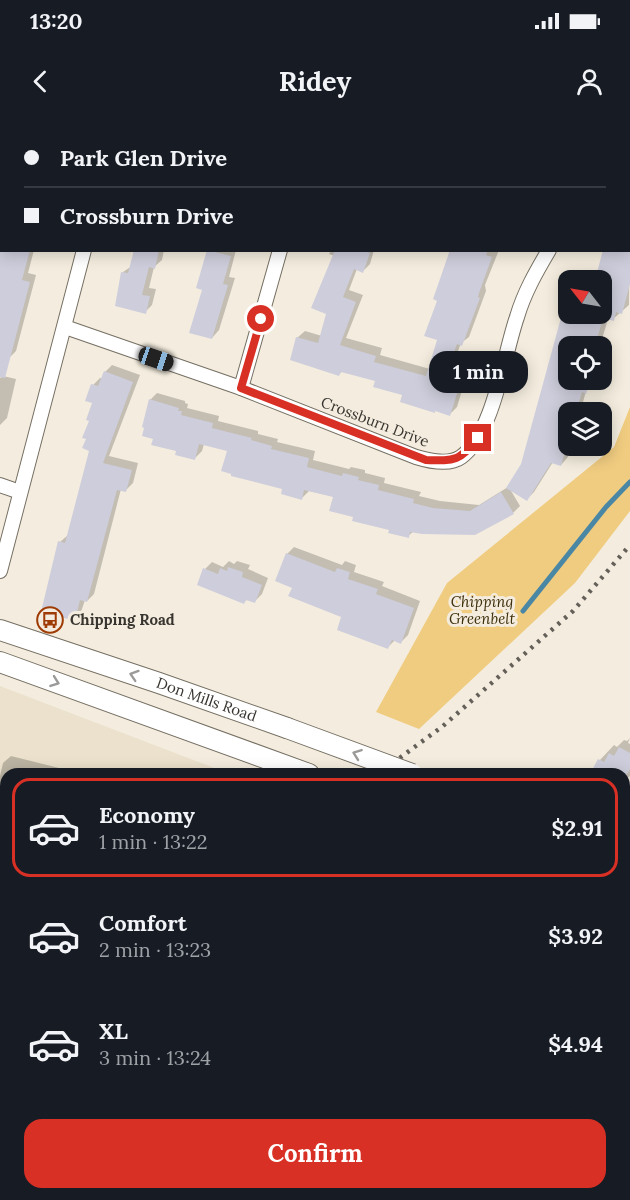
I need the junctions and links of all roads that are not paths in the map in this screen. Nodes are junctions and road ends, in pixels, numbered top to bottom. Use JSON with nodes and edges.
{"nodes":[{"id":1,"x":84,"y":252,"type":"edge"},
{"id":2,"x":279,"y":252,"type":"edge"},
{"id":3,"x":548,"y":252,"type":"edge"},
{"id":4,"x":65,"y":327,"type":"junction"},
{"id":5,"x":241,"y":388,"type":"junction"},
{"id":6,"x":0,"y":485,"type":"edge"},
{"id":7,"x":20,"y":492,"type":"junction"},
{"id":8,"x":0,"y":572,"type":"edge"},
{"id":9,"x":0,"y":630,"type":"edge"},
{"id":10,"x":0,"y":662,"type":"edge"},
{"id":11,"x":293,"y":768,"type":"edge"},
{"id":12,"x":396,"y":768,"type":"edge"}],
"edges":[{"from":1,"to":4,"type":"street"},
{"from":2,"to":5,"type":"street"},
{"from":3,"to":5,"type":"street","name":"Crossburn Drive"},
{"from":4,"to":5,"type":"street","name":"Crossburn Drive"},
{"from":4,"to":7,"type":"street"},
{"from":6,"to":7,"type":"street"},
{"from":7,"to":8,"type":"street"},
{"from":12,"to":9,"type":"main road","name":"Don Mills Road","one_way":true,"bridge":true},
{"from":10,"to":11,"type":"main road","one_way":true}]}
